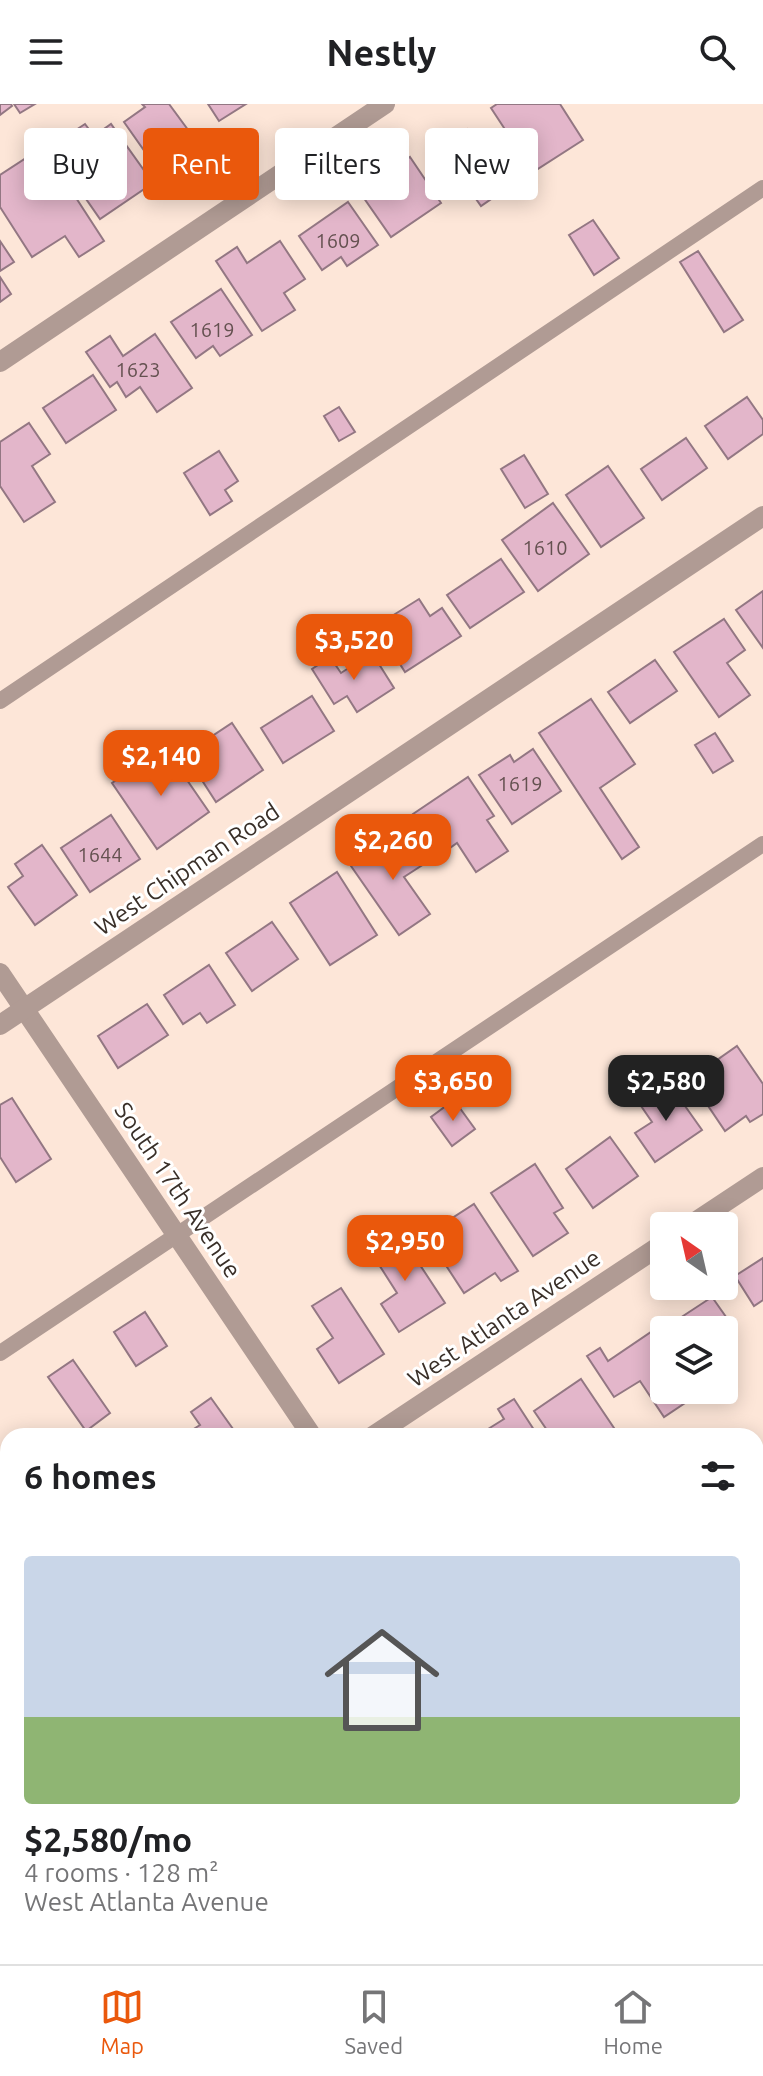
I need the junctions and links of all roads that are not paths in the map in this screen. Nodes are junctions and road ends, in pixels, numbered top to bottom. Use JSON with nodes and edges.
{"nodes":[{"id":1,"x":385,"y":104,"type":"edge"},
{"id":2,"x":763,"y":188,"type":"edge"},
{"id":3,"x":0,"y":362,"type":"edge"},
{"id":4,"x":763,"y":516,"type":"edge"},
{"id":5,"x":0,"y":701,"type":"edge"},
{"id":6,"x":763,"y":844,"type":"edge"},
{"id":7,"x":0,"y":973,"type":"edge"},
{"id":8,"x":24,"y":1009,"type":"junction"},
{"id":9,"x":0,"y":1025,"type":"edge"},
{"id":10,"x":763,"y":1177,"type":"edge"},
{"id":11,"x":710,"y":1212,"type":"edge"},
{"id":12,"x":177,"y":1235,"type":"junction"},
{"id":13,"x":650,"y":1252,"type":"edge"},
{"id":14,"x":0,"y":1353,"type":"edge"},
{"id":15,"x":307,"y":1428,"type":"edge"},
{"id":16,"x":385,"y":1428,"type":"edge"}],
"edges":[{"from":1,"to":3,"type":"street"},
{"from":2,"to":5,"type":"lane"},
{"from":4,"to":8,"type":"street","name":"West Chipman Road"},
{"from":6,"to":12,"type":"lane"},
{"from":7,"to":8,"type":"street","name":"South 17th Avenue"},
{"from":8,"to":9,"type":"street","name":"West Chipman Road"},
{"from":8,"to":12,"type":"street","name":"South 17th Avenue"},
{"from":10,"to":11,"type":"street"},
{"from":12,"to":14,"type":"lane"},
{"from":12,"to":15,"type":"street","name":"South 17th Avenue"},
{"from":13,"to":16,"type":"street","name":"West Atlanta Avenue"}]}
